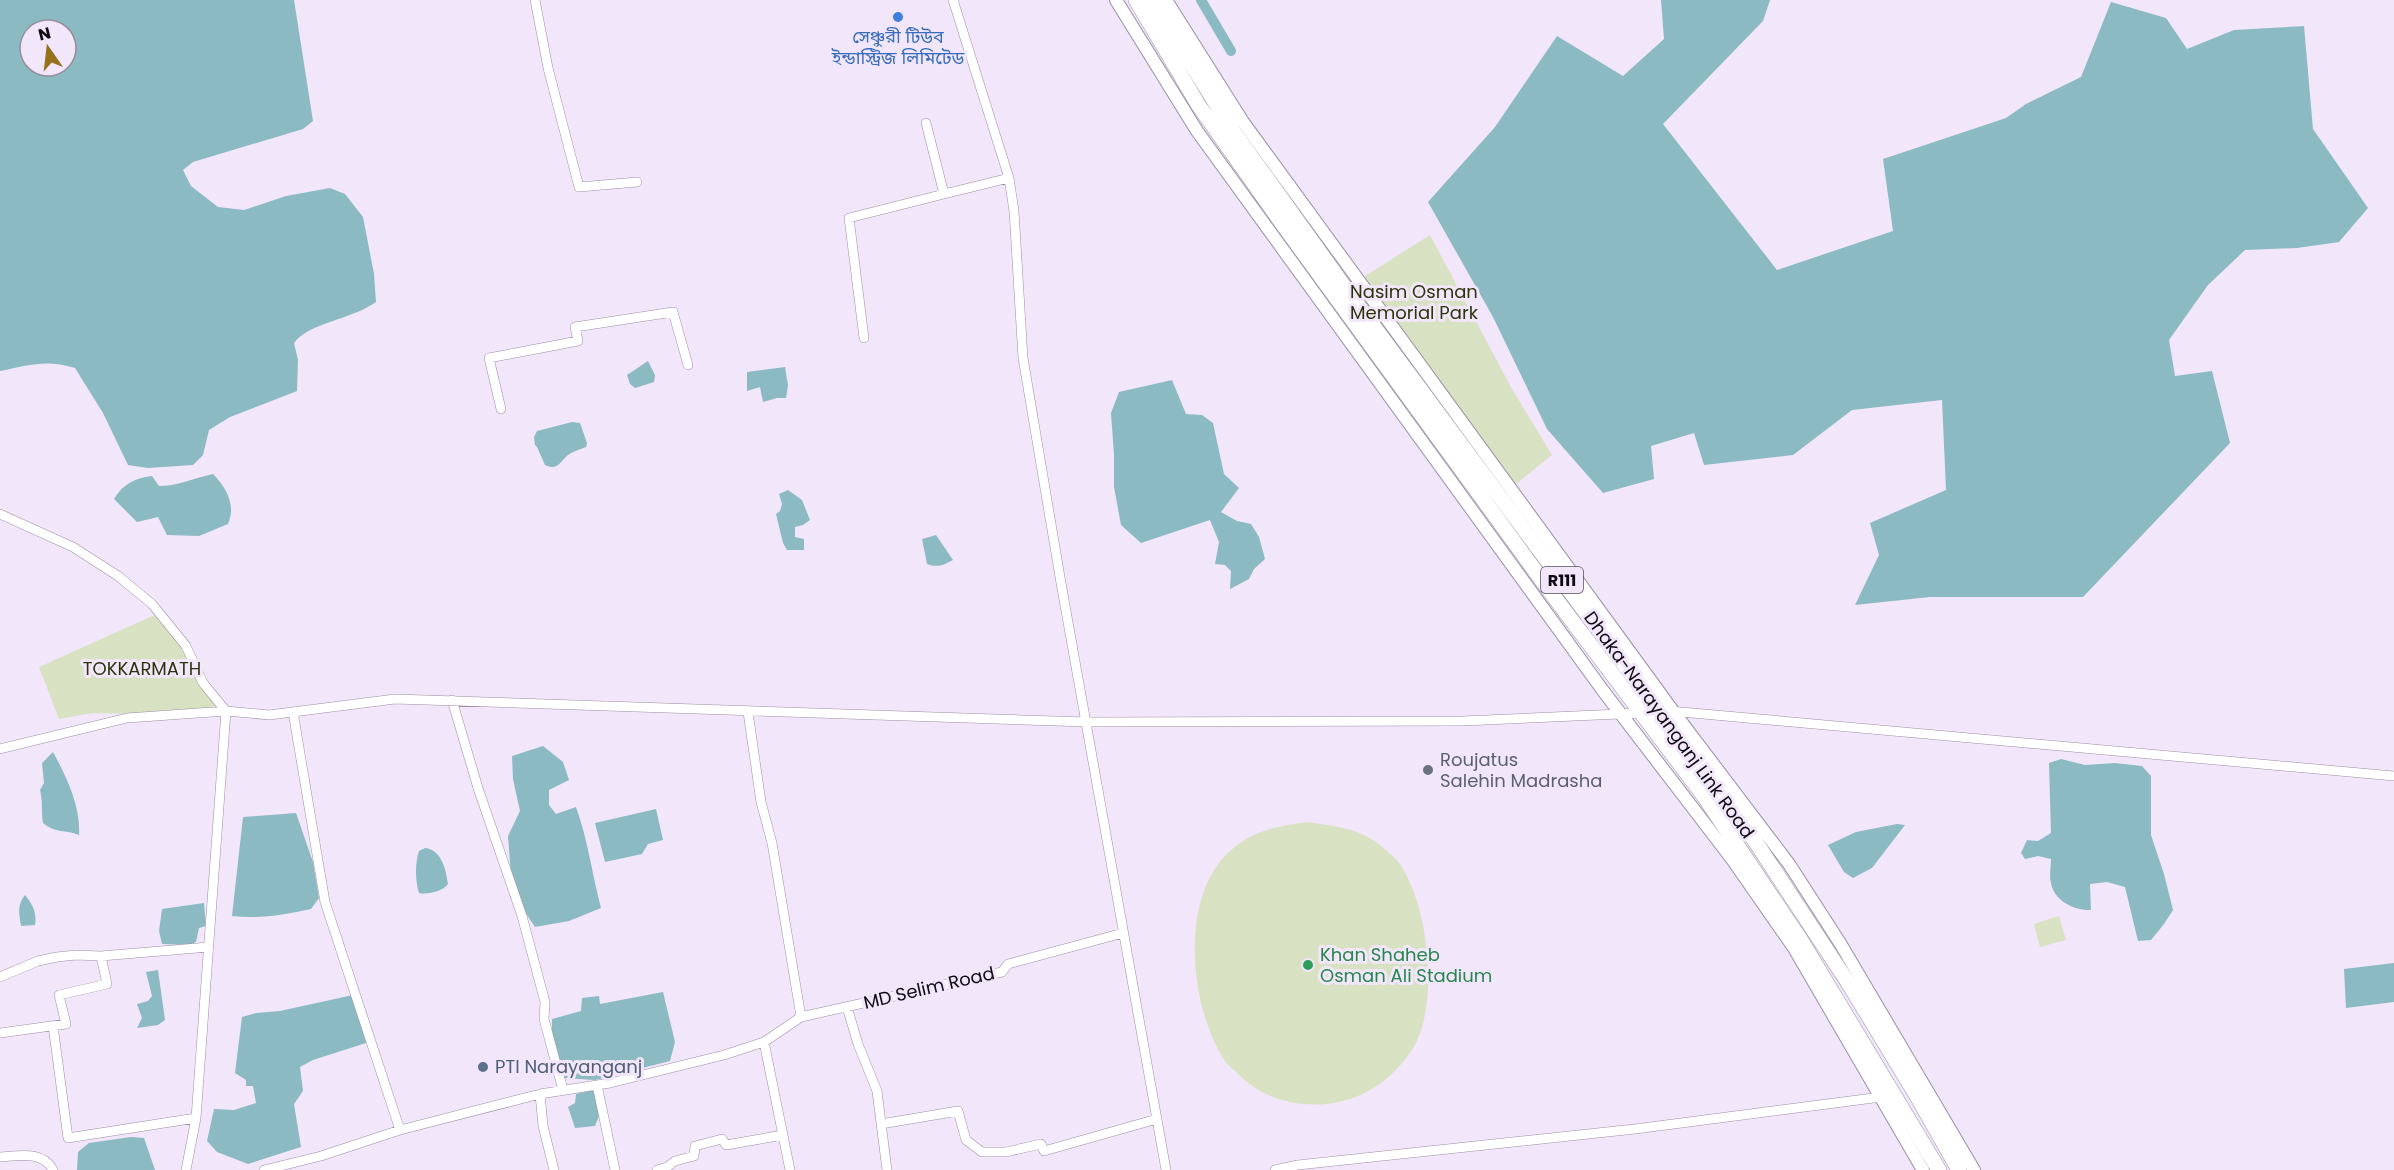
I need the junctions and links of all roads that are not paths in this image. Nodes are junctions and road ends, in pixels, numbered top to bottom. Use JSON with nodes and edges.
{"nodes":[{"id":1,"x":535,"y":0,"type":"edge"},
{"id":2,"x":953,"y":0,"type":"edge"},
{"id":3,"x":1116,"y":0,"type":"edge"},
{"id":4,"x":1136,"y":0,"type":"edge"},
{"id":5,"x":1152,"y":0,"type":"edge"},
{"id":6,"x":1166,"y":0,"type":"edge"},
{"id":7,"x":926,"y":123,"type":"dead end"},
{"id":8,"x":1009,"y":178,"type":"junction"},
{"id":9,"x":637,"y":182,"type":"dead end"},
{"id":10,"x":944,"y":194,"type":"junction"},
{"id":11,"x":864,"y":338,"type":"dead end"},
{"id":12,"x":688,"y":365,"type":"dead end"},
{"id":13,"x":501,"y":410,"type":"dead end"},
{"id":14,"x":0,"y":514,"type":"edge"},
{"id":15,"x":452,"y":700,"type":"junction"},
{"id":16,"x":226,"y":711,"type":"junction"},
{"id":17,"x":748,"y":711,"type":"junction"},
{"id":18,"x":292,"y":712,"type":"junction"},
{"id":19,"x":1667,"y":712,"type":"junction"},
{"id":20,"x":1642,"y":713,"type":"junction"},
{"id":21,"x":1622,"y":715,"type":"junction"},
{"id":22,"x":1087,"y":722,"type":"junction"},
{"id":23,"x":0,"y":749,"type":"edge"},
{"id":24,"x":2394,"y":776,"type":"edge"},
{"id":25,"x":1123,"y":933,"type":"junction"},
{"id":26,"x":209,"y":947,"type":"junction"},
{"id":27,"x":102,"y":956,"type":"junction"},
{"id":28,"x":0,"y":977,"type":"edge"},
{"id":29,"x":847,"y":1007,"type":"junction"},
{"id":30,"x":801,"y":1017,"type":"junction"},
{"id":31,"x":53,"y":1026,"type":"junction"},
{"id":32,"x":0,"y":1033,"type":"edge"},
{"id":33,"x":764,"y":1042,"type":"junction"},
{"id":34,"x":597,"y":1085,"type":"junction"},
{"id":35,"x":563,"y":1090,"type":"junction"},
{"id":36,"x":540,"y":1094,"type":"junction"},
{"id":37,"x":1881,"y":1097,"type":"junction"},
{"id":38,"x":196,"y":1118,"type":"junction"},
{"id":39,"x":1157,"y":1119,"type":"junction"},
{"id":40,"x":881,"y":1124,"type":"junction"},
{"id":41,"x":400,"y":1130,"type":"junction"},
{"id":42,"x":783,"y":1135,"type":"junction"},
{"id":43,"x":0,"y":1157,"type":"edge"},
{"id":44,"x":53,"y":1170,"type":"edge"},
{"id":45,"x":186,"y":1170,"type":"edge"},
{"id":46,"x":264,"y":1170,"type":"edge"},
{"id":47,"x":554,"y":1170,"type":"edge"},
{"id":48,"x":615,"y":1170,"type":"edge"},
{"id":49,"x":657,"y":1170,"type":"edge"},
{"id":50,"x":790,"y":1170,"type":"edge"},
{"id":51,"x":887,"y":1170,"type":"edge"},
{"id":52,"x":1166,"y":1170,"type":"edge"},
{"id":53,"x":1275,"y":1170,"type":"edge"},
{"id":54,"x":1923,"y":1170,"type":"edge"},
{"id":55,"x":1939,"y":1170,"type":"edge"},
{"id":56,"x":1959,"y":1170,"type":"edge"},
{"id":57,"x":1974,"y":1170,"type":"edge"}],
"edges":[{"from":1,"to":9,"type":"street"},
{"from":2,"to":8,"type":"street"},
{"from":3,"to":21,"type":"street"},
{"from":4,"to":20,"type":"main road","name":"Dhaka-Narayanganj Link Road","number":"R111"},
{"from":5,"to":19,"type":"main road","name":"Dhaka-Narayanganj Link Road","number":"R111"},
{"from":6,"to":19,"type":"street"},
{"from":7,"to":10,"type":"street"},
{"from":8,"to":10,"type":"street"},
{"from":8,"to":22,"type":"street"},
{"from":10,"to":11,"type":"street"},
{"from":12,"to":13,"type":"street"},
{"from":14,"to":16,"type":"street"},
{"from":15,"to":17,"type":"street"},
{"from":15,"to":18,"type":"street"},
{"from":15,"to":35,"type":"street"},
{"from":16,"to":18,"type":"street"},
{"from":16,"to":23,"type":"street"},
{"from":16,"to":26,"type":"street"},
{"from":17,"to":22,"type":"street"},
{"from":17,"to":30,"type":"street"},
{"from":18,"to":41,"type":"street"},
{"from":19,"to":24,"type":"street"},
{"from":19,"to":56,"type":"main road","name":"Dhaka-Narayanganj Link Road","number":"R111"},
{"from":19,"to":57,"type":"street"},
{"from":20,"to":21,"type":"street"},
{"from":20,"to":55,"type":"main road","name":"Dhaka-Narayanganj Link Road","number":"R111"},
{"from":21,"to":22,"type":"street"},
{"from":21,"to":37,"type":"street"},
{"from":22,"to":25,"type":"street"},
{"from":25,"to":29,"type":"street","name":"MD Selim Road"},
{"from":25,"to":39,"type":"street"},
{"from":26,"to":27,"type":"street"},
{"from":26,"to":38,"type":"street"},
{"from":27,"to":28,"type":"street"},
{"from":27,"to":31,"type":"street"},
{"from":29,"to":30,"type":"street","name":"MD Selim Road"},
{"from":29,"to":40,"type":"street"},
{"from":30,"to":33,"type":"street"},
{"from":31,"to":32,"type":"street"},
{"from":31,"to":38,"type":"street"},
{"from":33,"to":34,"type":"street"},
{"from":33,"to":42,"type":"street"},
{"from":34,"to":35,"type":"street"},
{"from":34,"to":48,"type":"street"},
{"from":35,"to":36,"type":"street"},
{"from":36,"to":41,"type":"street"},
{"from":36,"to":47,"type":"street"},
{"from":37,"to":53,"type":"street"},
{"from":37,"to":54,"type":"street"},
{"from":38,"to":45,"type":"street"},
{"from":39,"to":40,"type":"street"},
{"from":39,"to":52,"type":"street"},
{"from":40,"to":51,"type":"street"},
{"from":41,"to":46,"type":"street"},
{"from":42,"to":49,"type":"street"},
{"from":42,"to":50,"type":"street"},
{"from":43,"to":44,"type":"street"}]}
